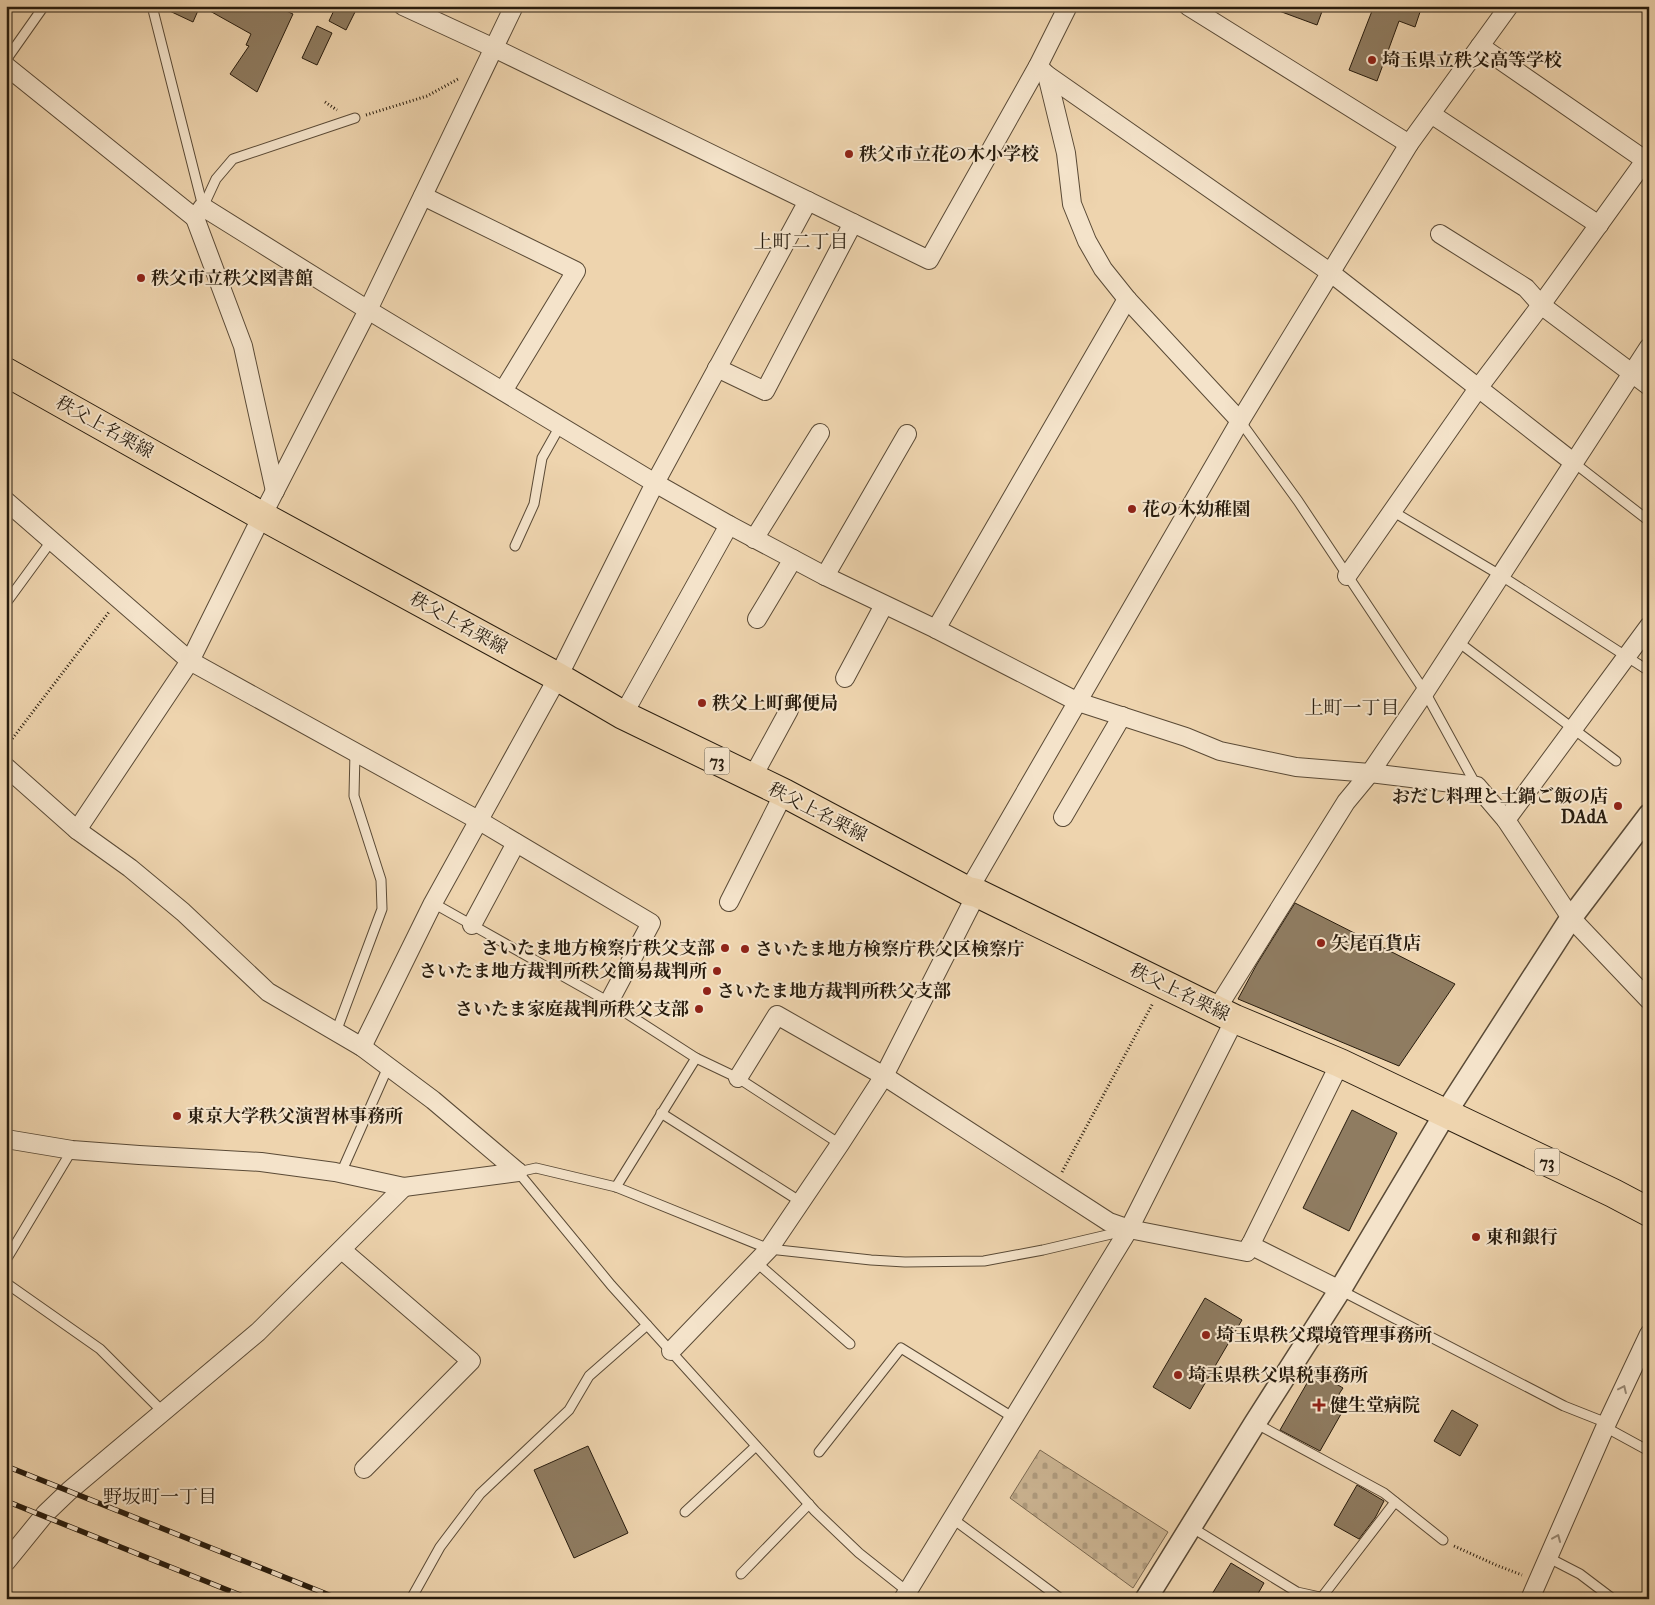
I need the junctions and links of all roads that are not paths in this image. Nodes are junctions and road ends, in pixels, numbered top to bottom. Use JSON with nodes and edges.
{"nodes":[{"id":1,"x":44,"y":6,"type":"edge"},
{"id":2,"x":152,"y":6,"type":"edge"},
{"id":3,"x":403,"y":6,"type":"edge"},
{"id":4,"x":514,"y":6,"type":"edge"},
{"id":5,"x":1068,"y":6,"type":"edge"},
{"id":6,"x":1188,"y":6,"type":"edge"},
{"id":7,"x":1509,"y":6,"type":"edge"},
{"id":8,"x":1480,"y":46,"type":"junction"},
{"id":9,"x":490,"y":56,"type":"junction"},
{"id":10,"x":8,"y":70,"type":"edge"},
{"id":11,"x":1042,"y":70,"type":"junction"},
{"id":12,"x":1431,"y":114,"type":"junction"},
{"id":13,"x":355,"y":118,"type":"road end"},
{"id":14,"x":1409,"y":144,"type":"junction"},
{"id":15,"x":1647,"y":157,"type":"edge"},
{"id":16,"x":423,"y":196,"type":"junction"},
{"id":17,"x":808,"y":201,"type":"junction"},
{"id":18,"x":199,"y":213,"type":"junction"},
{"id":19,"x":853,"y":223,"type":"junction"},
{"id":20,"x":1599,"y":225,"type":"junction"},
{"id":21,"x":1440,"y":234,"type":"dead end"},
{"id":22,"x":1331,"y":273,"type":"junction"},
{"id":23,"x":1127,"y":299,"type":"junction"},
{"id":24,"x":1541,"y":304,"type":"junction"},
{"id":25,"x":368,"y":310,"type":"junction"},
{"id":26,"x":1649,"y":347,"type":"edge"},
{"id":27,"x":717,"y":368,"type":"junction"},
{"id":28,"x":6,"y":372,"type":"edge"},
{"id":29,"x":1632,"y":373,"type":"junction"},
{"id":30,"x":1649,"y":386,"type":"edge"},
{"id":31,"x":1479,"y":387,"type":"junction"},
{"id":32,"x":502,"y":391,"type":"junction"},
{"id":33,"x":1240,"y":421,"type":"junction"},
{"id":34,"x":560,"y":426,"type":"junction"},
{"id":35,"x":820,"y":433,"type":"dead end"},
{"id":36,"x":907,"y":434,"type":"dead end"},
{"id":37,"x":1573,"y":462,"type":"junction"},
{"id":38,"x":655,"y":483,"type":"junction"},
{"id":39,"x":275,"y":491,"type":"junction"},
{"id":40,"x":6,"y":501,"type":"edge"},
{"id":41,"x":1392,"y":511,"type":"junction"},
{"id":42,"x":262,"y":516,"type":"junction"},
{"id":43,"x":1649,"y":521,"type":"edge"},
{"id":44,"x":729,"y":525,"type":"junction"},
{"id":45,"x":754,"y":539,"type":"junction"},
{"id":46,"x":52,"y":540,"type":"junction"},
{"id":47,"x":514,"y":546,"type":"dead end"},
{"id":48,"x":793,"y":559,"type":"junction"},
{"id":49,"x":1500,"y":575,"type":"junction"},
{"id":50,"x":825,"y":576,"type":"junction"},
{"id":51,"x":1347,"y":576,"type":"junction"},
{"id":52,"x":6,"y":603,"type":"edge"},
{"id":53,"x":884,"y":605,"type":"junction"},
{"id":54,"x":758,"y":619,"type":"dead end"},
{"id":55,"x":1649,"y":626,"type":"edge"},
{"id":56,"x":936,"y":629,"type":"junction"},
{"id":57,"x":1457,"y":641,"type":"junction"},
{"id":58,"x":1625,"y":656,"type":"junction"},
{"id":59,"x":190,"y":661,"type":"junction"},
{"id":60,"x":1649,"y":671,"type":"edge"},
{"id":61,"x":558,"y":677,"type":"junction"},
{"id":62,"x":845,"y":678,"type":"dead end"},
{"id":63,"x":1425,"y":692,"type":"junction"},
{"id":64,"x":1078,"y":702,"type":"junction"},
{"id":65,"x":789,"y":710,"type":"dead end"},
{"id":66,"x":623,"y":715,"type":"junction"},
{"id":67,"x":1122,"y":716,"type":"junction"},
{"id":68,"x":1573,"y":728,"type":"junction"},
{"id":69,"x":355,"y":751,"type":"junction"},
{"id":70,"x":1616,"y":761,"type":"dead end"},
{"id":71,"x":6,"y":767,"type":"edge"},
{"id":72,"x":1370,"y":773,"type":"junction"},
{"id":73,"x":752,"y":778,"type":"junction"},
{"id":74,"x":1476,"y":786,"type":"junction"},
{"id":75,"x":784,"y":794,"type":"junction"},
{"id":76,"x":1649,"y":815,"type":"edge"},
{"id":77,"x":1063,"y":817,"type":"dead end"},
{"id":78,"x":478,"y":820,"type":"junction"},
{"id":79,"x":1506,"y":820,"type":"junction"},
{"id":80,"x":77,"y":830,"type":"junction"},
{"id":81,"x":516,"y":843,"type":"junction"},
{"id":82,"x":973,"y":892,"type":"junction"},
{"id":83,"x":729,"y":902,"type":"dead end"},
{"id":84,"x":433,"y":903,"type":"junction"},
{"id":85,"x":1571,"y":918,"type":"junction"},
{"id":86,"x":472,"y":925,"type":"junction"},
{"id":87,"x":1649,"y":1000,"type":"edge"},
{"id":88,"x":608,"y":1002,"type":"junction"},
{"id":89,"x":1226,"y":1014,"type":"junction"},
{"id":90,"x":336,"y":1032,"type":"junction"},
{"id":91,"x":362,"y":1047,"type":"junction"},
{"id":92,"x":696,"y":1058,"type":"junction"},
{"id":93,"x":1340,"y":1063,"type":"junction"},
{"id":94,"x":388,"y":1067,"type":"junction"},
{"id":95,"x":884,"y":1076,"type":"junction"},
{"id":96,"x":738,"y":1078,"type":"junction"},
{"id":97,"x":661,"y":1113,"type":"junction"},
{"id":98,"x":1445,"y":1114,"type":"junction"},
{"id":99,"x":6,"y":1139,"type":"edge"},
{"id":100,"x":840,"y":1144,"type":"junction"},
{"id":101,"x":72,"y":1150,"type":"junction"},
{"id":102,"x":518,"y":1172,"type":"junction"},
{"id":103,"x":341,"y":1173,"type":"junction"},
{"id":104,"x":404,"y":1187,"type":"junction"},
{"id":105,"x":616,"y":1187,"type":"junction"},
{"id":106,"x":801,"y":1202,"type":"junction"},
{"id":107,"x":1649,"y":1212,"type":"edge"},
{"id":108,"x":1129,"y":1229,"type":"junction"},
{"id":109,"x":1250,"y":1245,"type":"junction"},
{"id":110,"x":769,"y":1249,"type":"junction"},
{"id":111,"x":342,"y":1250,"type":"junction"},
{"id":112,"x":6,"y":1260,"type":"edge"},
{"id":113,"x":756,"y":1262,"type":"junction"},
{"id":114,"x":6,"y":1283,"type":"edge"},
{"id":115,"x":1340,"y":1290,"type":"junction"},
{"id":116,"x":647,"y":1325,"type":"junction"},
{"id":117,"x":1649,"y":1334,"type":"edge"},
{"id":118,"x":850,"y":1344,"type":"dead end"},
{"id":119,"x":670,"y":1351,"type":"junction"},
{"id":120,"x":162,"y":1411,"type":"junction"},
{"id":121,"x":1014,"y":1418,"type":"junction"},
{"id":122,"x":1255,"y":1424,"type":"junction"},
{"id":123,"x":1606,"y":1425,"type":"junction"},
{"id":124,"x":756,"y":1446,"type":"junction"},
{"id":125,"x":1649,"y":1451,"type":"edge"},
{"id":126,"x":819,"y":1452,"type":"dead end"},
{"id":127,"x":364,"y":1469,"type":"dead end"},
{"id":128,"x":1395,"y":1502,"type":"junction"},
{"id":129,"x":809,"y":1504,"type":"junction"},
{"id":130,"x":685,"y":1512,"type":"dead end"},
{"id":131,"x":953,"y":1519,"type":"junction"},
{"id":132,"x":1190,"y":1527,"type":"junction"},
{"id":133,"x":1443,"y":1540,"type":"road end"},
{"id":134,"x":1548,"y":1558,"type":"junction"},
{"id":135,"x":6,"y":1562,"type":"edge"},
{"id":136,"x":741,"y":1574,"type":"dead end"},
{"id":137,"x":910,"y":1596,"type":"edge"},
{"id":138,"x":1326,"y":1598,"type":"edge"},
{"id":139,"x":411,"y":1599,"type":"edge"},
{"id":140,"x":1061,"y":1599,"type":"edge"},
{"id":141,"x":1146,"y":1599,"type":"edge"},
{"id":142,"x":1530,"y":1599,"type":"edge"},
{"id":143,"x":1613,"y":1599,"type":"edge"}],
"edges":[{"from":1,"to":10,"type":"lane"},
{"from":2,"to":18,"type":"lane"},
{"from":3,"to":9,"type":"street"},
{"from":4,"to":9,"type":"street"},
{"from":5,"to":11,"type":"street"},
{"from":6,"to":14,"type":"street"},
{"from":7,"to":8,"type":"street"},
{"from":8,"to":12,"type":"street"},
{"from":8,"to":15,"type":"street"},
{"from":9,"to":16,"type":"street"},
{"from":9,"to":17,"type":"street"},
{"from":10,"to":18,"type":"street"},
{"from":11,"to":19,"type":"street"},
{"from":11,"to":22,"type":"street"},
{"from":11,"to":23,"type":"street"},
{"from":12,"to":14,"type":"street"},
{"from":12,"to":20,"type":"street"},
{"from":13,"to":18,"type":"lane"},
{"from":14,"to":22,"type":"street"},
{"from":15,"to":20,"type":"street"},
{"from":16,"to":25,"type":"street"},
{"from":16,"to":32,"type":"street"},
{"from":17,"to":19,"type":"street"},
{"from":17,"to":27,"type":"street"},
{"from":18,"to":25,"type":"street"},
{"from":18,"to":39,"type":"street"},
{"from":19,"to":27,"type":"street"},
{"from":20,"to":24,"type":"street"},
{"from":21,"to":24,"type":"street"},
{"from":22,"to":31,"type":"street"},
{"from":22,"to":33,"type":"street"},
{"from":23,"to":33,"type":"street"},
{"from":23,"to":56,"type":"street"},
{"from":24,"to":29,"type":"street"},
{"from":24,"to":31,"type":"street"},
{"from":25,"to":32,"type":"street"},
{"from":25,"to":39,"type":"street"},
{"from":26,"to":29,"type":"street"},
{"from":27,"to":38,"type":"street"},
{"from":28,"to":42,"type":"main road","name":"秩父上名栗線","number":"73"},
{"from":29,"to":30,"type":"street"},
{"from":29,"to":37,"type":"street"},
{"from":31,"to":37,"type":"street"},
{"from":31,"to":41,"type":"street"},
{"from":32,"to":34,"type":"street"},
{"from":33,"to":51,"type":"lane"},
{"from":33,"to":64,"type":"street"},
{"from":34,"to":38,"type":"street"},
{"from":34,"to":47,"type":"lane"},
{"from":35,"to":45,"type":"street"},
{"from":36,"to":50,"type":"street"},
{"from":37,"to":43,"type":"lane"},
{"from":37,"to":49,"type":"street"},
{"from":38,"to":44,"type":"street"},
{"from":38,"to":61,"type":"street"},
{"from":39,"to":42,"type":"street"},
{"from":40,"to":46,"type":"street"},
{"from":41,"to":49,"type":"lane"},
{"from":41,"to":51,"type":"street"},
{"from":42,"to":59,"type":"street"},
{"from":42,"to":61,"type":"main road","name":"秩父上名栗線","number":"73"},
{"from":44,"to":45,"type":"street"},
{"from":44,"to":66,"type":"street"},
{"from":45,"to":48,"type":"street"},
{"from":46,"to":52,"type":"lane"},
{"from":46,"to":59,"type":"street"},
{"from":48,"to":50,"type":"street"},
{"from":48,"to":54,"type":"street"},
{"from":49,"to":57,"type":"street"},
{"from":49,"to":58,"type":"lane"},
{"from":50,"to":53,"type":"street"},
{"from":51,"to":63,"type":"lane"},
{"from":53,"to":56,"type":"street"},
{"from":53,"to":62,"type":"street"},
{"from":55,"to":58,"type":"street"},
{"from":56,"to":64,"type":"street"},
{"from":57,"to":63,"type":"street"},
{"from":57,"to":68,"type":"lane"},
{"from":58,"to":60,"type":"lane"},
{"from":58,"to":68,"type":"street"},
{"from":59,"to":69,"type":"street"},
{"from":59,"to":80,"type":"street"},
{"from":61,"to":66,"type":"main road","name":"秩父上名栗線","number":"73"},
{"from":61,"to":78,"type":"street"},
{"from":63,"to":72,"type":"street"},
{"from":63,"to":74,"type":"lane"},
{"from":64,"to":67,"type":"street"},
{"from":64,"to":82,"type":"street"},
{"from":65,"to":73,"type":"street"},
{"from":66,"to":73,"type":"main road","name":"秩父上名栗線","number":"73"},
{"from":67,"to":72,"type":"street"},
{"from":67,"to":77,"type":"street"},
{"from":68,"to":70,"type":"lane"},
{"from":68,"to":79,"type":"street"},
{"from":69,"to":78,"type":"street"},
{"from":69,"to":90,"type":"lane"},
{"from":71,"to":80,"type":"street"},
{"from":72,"to":74,"type":"street"},
{"from":72,"to":89,"type":"street"},
{"from":73,"to":75,"type":"main road","name":"秩父上名栗線","number":"73"},
{"from":74,"to":79,"type":"street"},
{"from":75,"to":82,"type":"main road","name":"秩父上名栗線","number":"73"},
{"from":75,"to":83,"type":"street"},
{"from":76,"to":85,"type":"street"},
{"from":78,"to":81,"type":"street"},
{"from":78,"to":84,"type":"street"},
{"from":79,"to":85,"type":"street"},
{"from":80,"to":90,"type":"street"},
{"from":81,"to":86,"type":"street"},
{"from":81,"to":88,"type":"street"},
{"from":82,"to":89,"type":"main road","name":"秩父上名栗線","number":"73"},
{"from":82,"to":95,"type":"street"},
{"from":84,"to":86,"type":"lane"},
{"from":84,"to":91,"type":"street"},
{"from":85,"to":87,"type":"street"},
{"from":85,"to":98,"type":"street"},
{"from":86,"to":88,"type":"lane"},
{"from":88,"to":92,"type":"lane"},
{"from":89,"to":93,"type":"main road","name":"秩父上名栗線","number":"73"},
{"from":89,"to":108,"type":"street"},
{"from":90,"to":91,"type":"street"},
{"from":91,"to":94,"type":"street"},
{"from":92,"to":96,"type":"lane"},
{"from":92,"to":97,"type":"lane"},
{"from":93,"to":98,"type":"main road","name":"秩父上名栗線","number":"73"},
{"from":93,"to":109,"type":"street"},
{"from":94,"to":102,"type":"street"},
{"from":94,"to":103,"type":"lane"},
{"from":95,"to":96,"type":"street"},
{"from":95,"to":100,"type":"street"},
{"from":95,"to":108,"type":"street"},
{"from":96,"to":100,"type":"lane"},
{"from":97,"to":105,"type":"lane"},
{"from":97,"to":106,"type":"lane"},
{"from":98,"to":107,"type":"main road","name":"秩父上名栗線","number":"73"},
{"from":98,"to":115,"type":"street"},
{"from":99,"to":101,"type":"street"},
{"from":100,"to":106,"type":"street"},
{"from":101,"to":103,"type":"street"},
{"from":101,"to":112,"type":"lane"},
{"from":102,"to":104,"type":"street"},
{"from":102,"to":105,"type":"lane"},
{"from":102,"to":116,"type":"lane"},
{"from":103,"to":104,"type":"street"},
{"from":104,"to":111,"type":"street"},
{"from":105,"to":110,"type":"lane"},
{"from":106,"to":110,"type":"street"},
{"from":108,"to":109,"type":"street"},
{"from":108,"to":110,"type":"lane"},
{"from":108,"to":121,"type":"street"},
{"from":109,"to":115,"type":"street"},
{"from":110,"to":113,"type":"street"},
{"from":111,"to":120,"type":"street"},
{"from":111,"to":127,"type":"street"},
{"from":113,"to":118,"type":"lane"},
{"from":113,"to":119,"type":"street"},
{"from":114,"to":120,"type":"lane"},
{"from":115,"to":122,"type":"street"},
{"from":115,"to":123,"type":"lane"},
{"from":116,"to":119,"type":"lane"},
{"from":116,"to":139,"type":"lane"},
{"from":123,"to":117,"type":"street","one_way":true},
{"from":119,"to":124,"type":"lane"},
{"from":120,"to":135,"type":"street"},
{"from":121,"to":126,"type":"lane"},
{"from":121,"to":131,"type":"street"},
{"from":122,"to":128,"type":"lane"},
{"from":122,"to":132,"type":"street"},
{"from":123,"to":125,"type":"lane"},
{"from":134,"to":123,"type":"street","one_way":true},
{"from":124,"to":129,"type":"lane"},
{"from":124,"to":130,"type":"lane"},
{"from":128,"to":133,"type":"lane"},
{"from":128,"to":138,"type":"lane"},
{"from":129,"to":136,"type":"lane"},
{"from":129,"to":137,"type":"lane"},
{"from":131,"to":137,"type":"street"},
{"from":131,"to":140,"type":"lane"},
{"from":132,"to":138,"type":"lane"},
{"from":132,"to":141,"type":"street"},
{"from":134,"to":142,"type":"street"},
{"from":134,"to":143,"type":"lane"}]}
